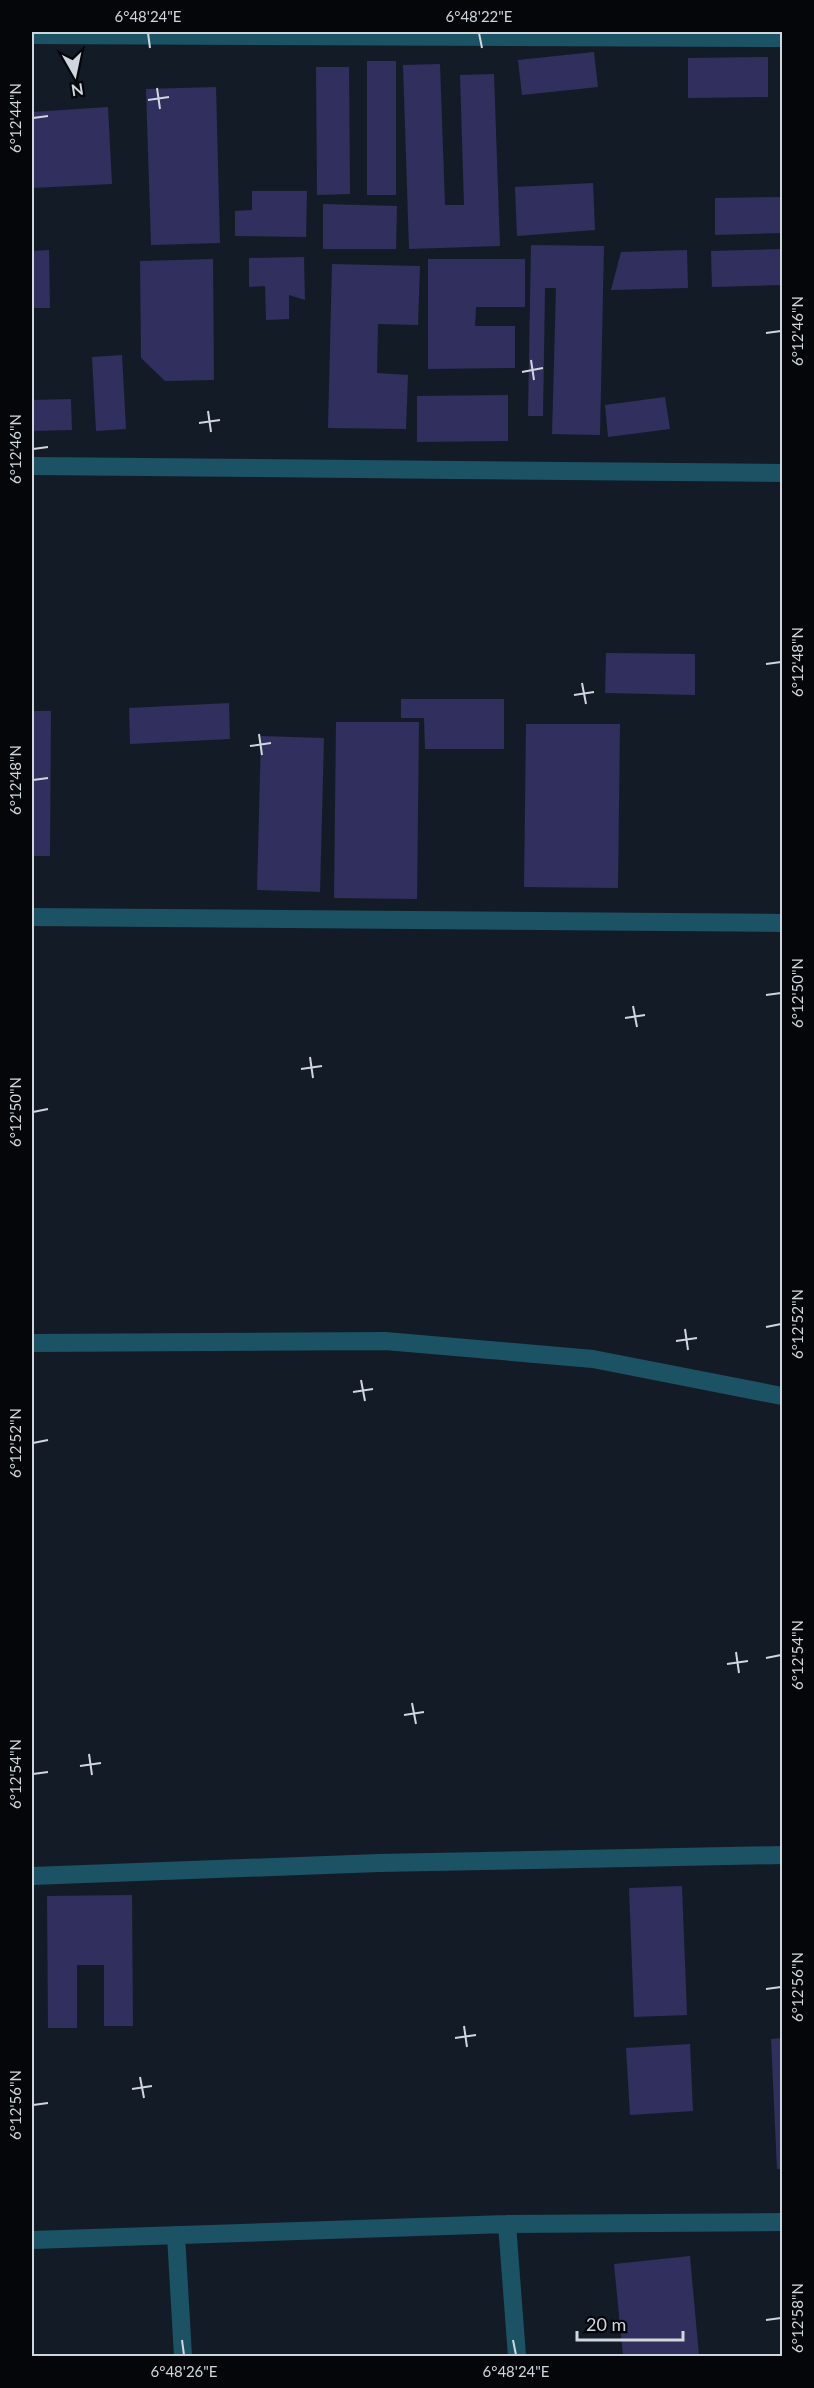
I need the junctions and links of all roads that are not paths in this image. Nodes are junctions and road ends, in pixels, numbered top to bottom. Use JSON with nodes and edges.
{"nodes":[{"id":1,"x":44,"y":34,"type":"edge"},
{"id":2,"x":783,"y":38,"type":"edge"},
{"id":3,"x":32,"y":466,"type":"edge"},
{"id":4,"x":783,"y":473,"type":"edge"},
{"id":5,"x":32,"y":917,"type":"edge"},
{"id":6,"x":783,"y":923,"type":"edge"},
{"id":7,"x":32,"y":1343,"type":"edge"},
{"id":8,"x":783,"y":1396,"type":"edge"},
{"id":9,"x":783,"y":1855,"type":"edge"},
{"id":10,"x":32,"y":1876,"type":"edge"},
{"id":11,"x":783,"y":2222,"type":"edge"},
{"id":12,"x":507,"y":2224,"type":"junction"},
{"id":13,"x":176,"y":2235,"type":"junction"},
{"id":14,"x":32,"y":2240,"type":"edge"},
{"id":15,"x":183,"y":2356,"type":"edge"},
{"id":16,"x":518,"y":2356,"type":"edge"}],
"edges":[{"from":1,"to":2,"type":"street"},
{"from":3,"to":4,"type":"street"},
{"from":5,"to":6,"type":"street"},
{"from":7,"to":8,"type":"street"},
{"from":9,"to":10,"type":"street"},
{"from":11,"to":12,"type":"street"},
{"from":12,"to":13,"type":"street"},
{"from":12,"to":16,"type":"street"},
{"from":13,"to":14,"type":"street"},
{"from":13,"to":15,"type":"street"}]}
